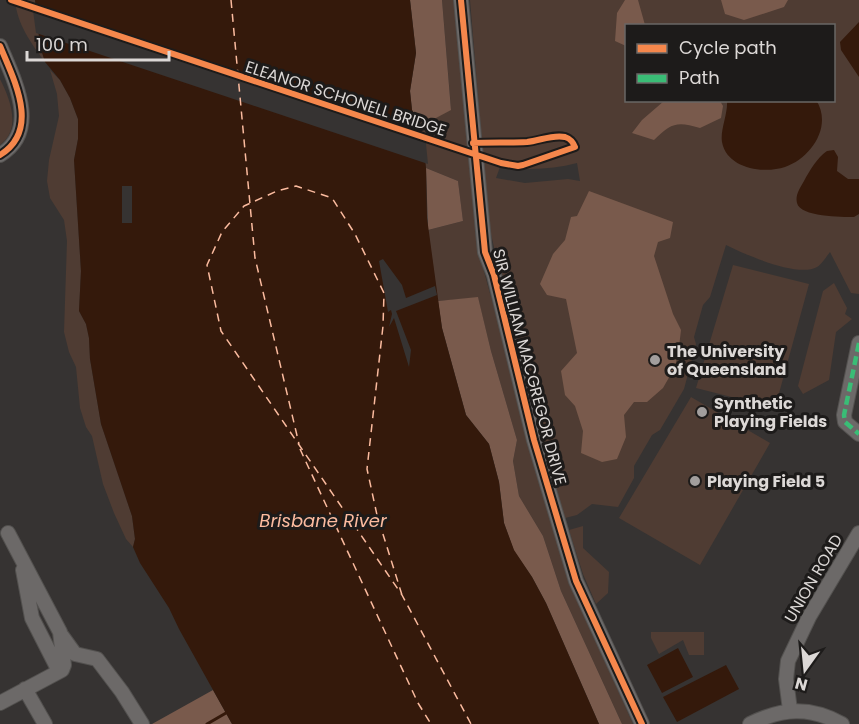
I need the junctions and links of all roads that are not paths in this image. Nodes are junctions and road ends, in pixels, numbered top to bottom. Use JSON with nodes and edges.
{"nodes":[{"id":1,"x":461,"y":0,"type":"edge"},
{"id":2,"x":0,"y":46,"type":"edge"},
{"id":3,"x":0,"y":155,"type":"edge"},
{"id":4,"x":859,"y":343,"type":"edge"},
{"id":5,"x":859,"y":434,"type":"edge"},
{"id":6,"x":8,"y":533,"type":"dead end"},
{"id":7,"x":859,"y":533,"type":"edge"},
{"id":8,"x":22,"y":560,"type":"junction"},
{"id":9,"x":60,"y":632,"type":"junction"},
{"id":10,"x":61,"y":670,"type":"junction"},
{"id":11,"x":25,"y":689,"type":"junction"},
{"id":12,"x":0,"y":703,"type":"edge"},
{"id":13,"x":790,"y":710,"type":"junction"},
{"id":14,"x":45,"y":724,"type":"edge"},
{"id":15,"x":142,"y":724,"type":"edge"},
{"id":16,"x":642,"y":724,"type":"edge"},
{"id":17,"x":750,"y":724,"type":"edge"},
{"id":18,"x":842,"y":724,"type":"edge"}],
"edges":[{"from":1,"to":16,"type":"street","name":"SIR WILLIAM MACGREGOR DRIVE"},
{"from":2,"to":3,"type":"street"},
{"from":4,"to":5,"type":"street"},
{"from":6,"to":8,"type":"street"},
{"from":7,"to":13,"type":"street","name":"UNION ROAD"},
{"from":8,"to":9,"type":"street"},
{"from":8,"to":10,"type":"street"},
{"from":9,"to":10,"type":"street"},
{"from":9,"to":15,"type":"street"},
{"from":10,"to":11,"type":"street"},
{"from":11,"to":12,"type":"street"},
{"from":11,"to":14,"type":"street"},
{"from":13,"to":17,"type":"street"},
{"from":13,"to":18,"type":"street"}]}
